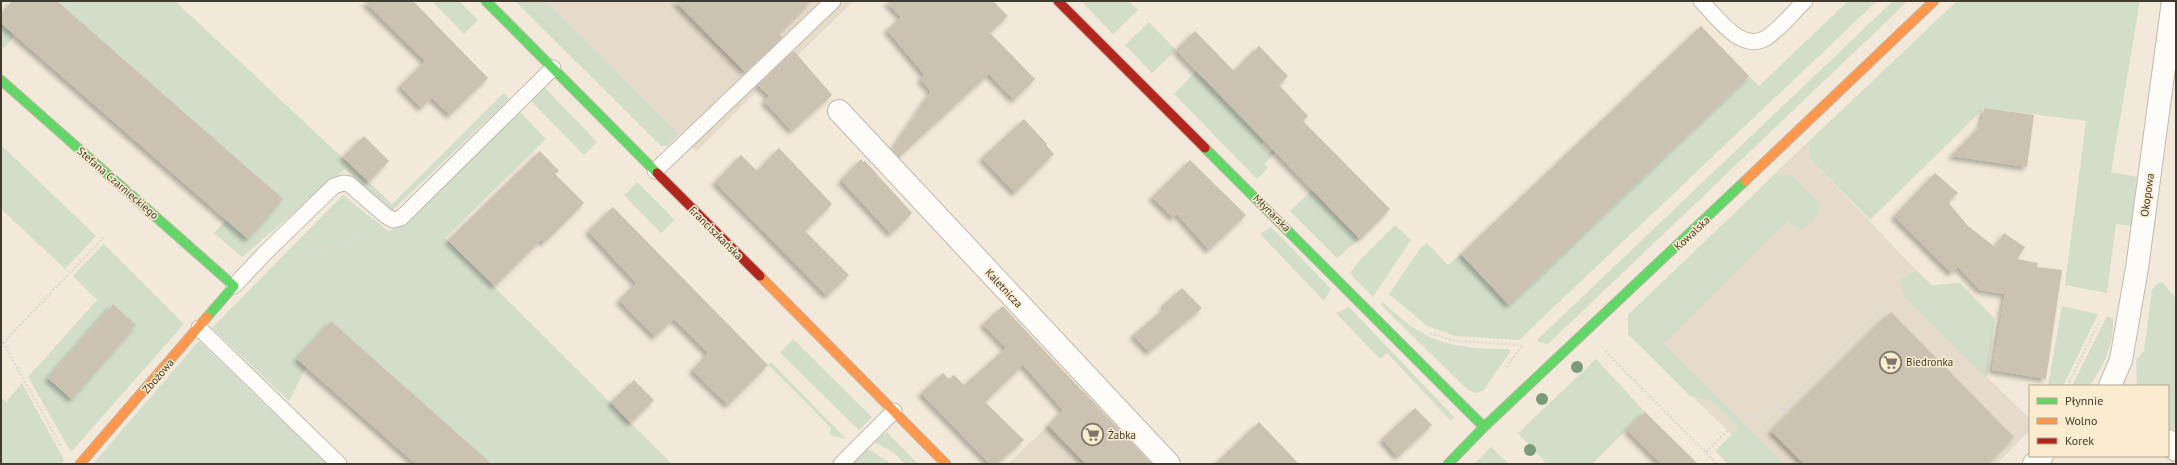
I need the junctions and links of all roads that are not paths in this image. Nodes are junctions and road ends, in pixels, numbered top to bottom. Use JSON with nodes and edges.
{"nodes":[{"id":1,"x":486,"y":1,"type":"edge"},
{"id":2,"x":833,"y":1,"type":"edge"},
{"id":3,"x":1058,"y":1,"type":"edge"},
{"id":4,"x":1701,"y":1,"type":"edge"},
{"id":5,"x":1804,"y":1,"type":"edge"},
{"id":6,"x":1934,"y":1,"type":"edge"},
{"id":7,"x":2173,"y":1,"type":"edge"},
{"id":8,"x":553,"y":68,"type":"junction"},
{"id":9,"x":1,"y":80,"type":"edge"},
{"id":10,"x":839,"y":111,"type":"dead end"},
{"id":11,"x":655,"y":171,"type":"junction"},
{"id":12,"x":234,"y":286,"type":"junction"},
{"id":13,"x":199,"y":328,"type":"junction"},
{"id":14,"x":2113,"y":385,"type":"edge"},
{"id":15,"x":894,"y":411,"type":"junction"},
{"id":16,"x":1484,"y":427,"type":"junction"},
{"id":17,"x":2169,"y":442,"type":"edge"},
{"id":18,"x":2176,"y":450,"type":"edge"},
{"id":19,"x":80,"y":464,"type":"edge"},
{"id":20,"x":339,"y":464,"type":"edge"},
{"id":21,"x":841,"y":464,"type":"edge"},
{"id":22,"x":946,"y":464,"type":"edge"},
{"id":23,"x":1169,"y":464,"type":"edge"},
{"id":24,"x":1448,"y":464,"type":"edge"}],
"edges":[{"from":1,"to":8,"type":"street","name":"Franciszkańska"},
{"from":2,"to":11,"type":"lane"},
{"from":3,"to":16,"type":"street","name":"Młynarska"},
{"from":4,"to":5,"type":"lane"},
{"from":6,"to":16,"type":"street","name":"Kowalska"},
{"from":7,"to":14,"type":"street","name":"Okopowa"},
{"from":8,"to":11,"type":"street","name":"Franciszkańska"},
{"from":8,"to":12,"type":"lane"},
{"from":9,"to":12,"type":"street","name":"Stefana Czarnieckiego"},
{"from":10,"to":23,"type":"street","name":"Kaletnicza"},
{"from":11,"to":15,"type":"street","name":"Franciszkańska"},
{"from":12,"to":13,"type":"street","name":"Zbożowa"},
{"from":13,"to":19,"type":"street","name":"Zbożowa"},
{"from":13,"to":20,"type":"lane"},
{"from":15,"to":21,"type":"lane"},
{"from":15,"to":22,"type":"street","name":"Franciszkańska"},
{"from":16,"to":24,"type":"street","name":"Kowalska"},
{"from":17,"to":18,"type":"street"}]}
